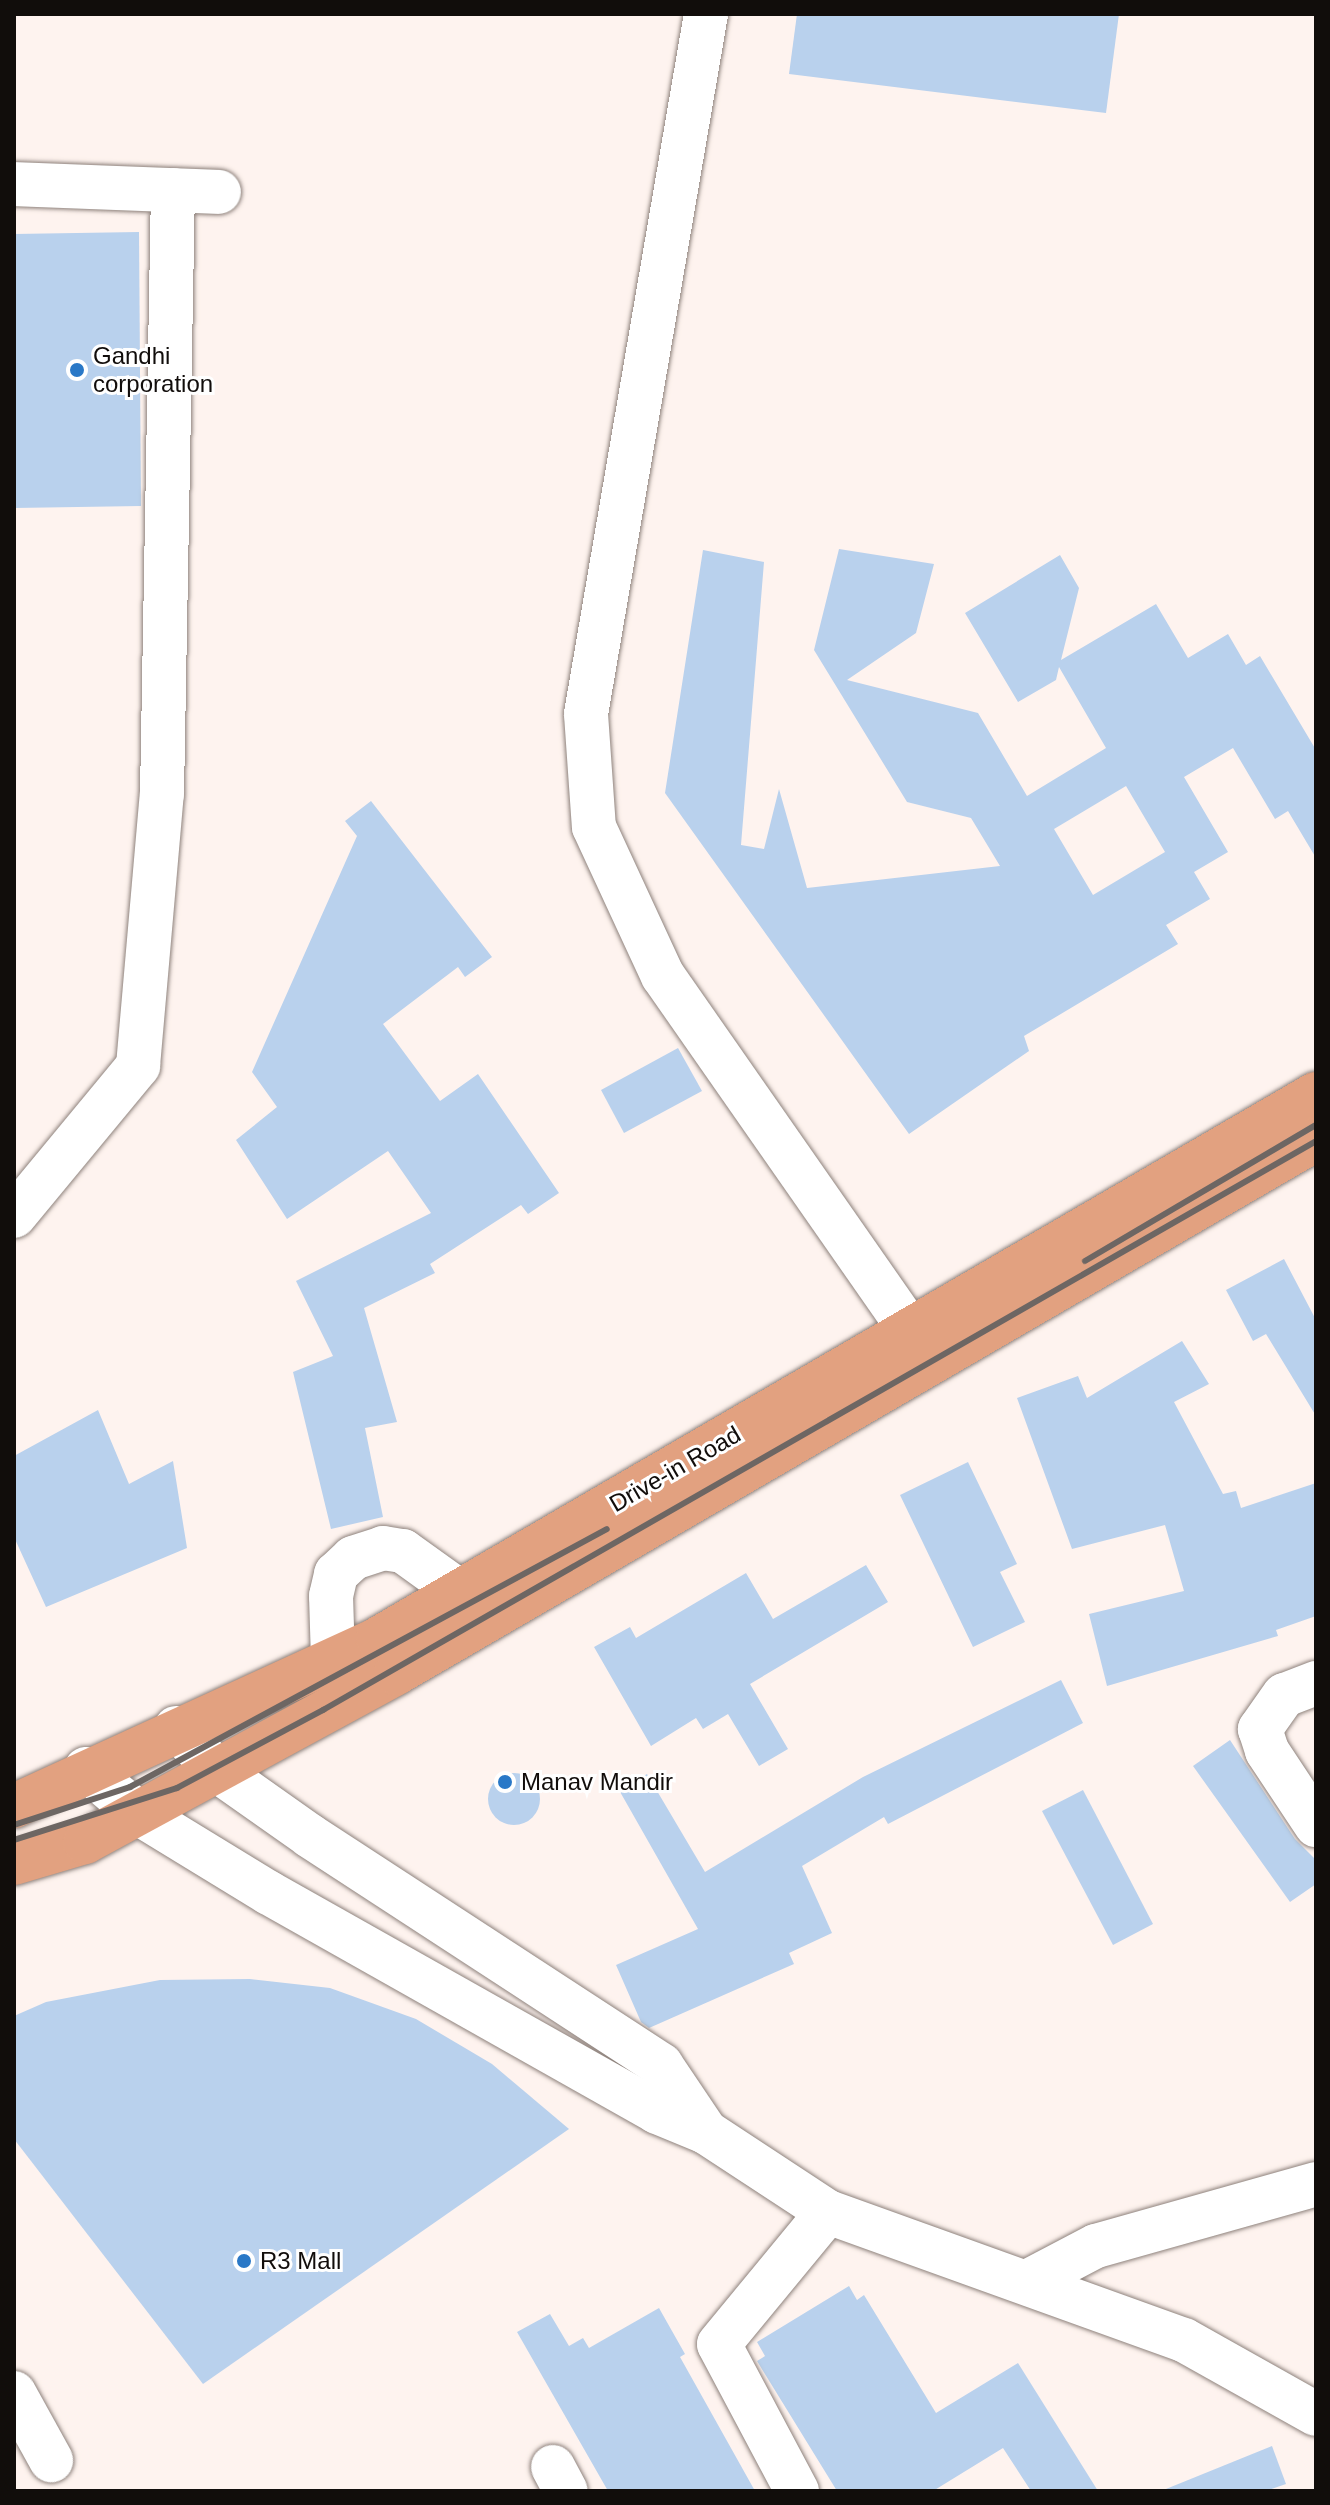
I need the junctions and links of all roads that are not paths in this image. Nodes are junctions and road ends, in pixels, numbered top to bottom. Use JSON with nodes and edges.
{"nodes":[{"id":1,"x":706,"y":14,"type":"edge"},
{"id":2,"x":14,"y":184,"type":"edge"},
{"id":3,"x":173,"y":190,"type":"junction"},
{"id":4,"x":219,"y":192,"type":"dead end"},
{"id":5,"x":1316,"y":1094,"type":"edge"},
{"id":6,"x":1316,"y":1139,"type":"edge"},
{"id":7,"x":14,"y":1216,"type":"edge"},
{"id":8,"x":928,"y":1345,"type":"junction"},
{"id":9,"x":460,"y":1592,"type":"junction"},
{"id":10,"x":333,"y":1659,"type":"junction"},
{"id":11,"x":1316,"y":1683,"type":"edge"},
{"id":12,"x":176,"y":1728,"type":"junction"},
{"id":13,"x":86,"y":1769,"type":"junction"},
{"id":14,"x":218,"y":1771,"type":"junction"},
{"id":15,"x":14,"y":1806,"type":"edge"},
{"id":16,"x":138,"y":1813,"type":"junction"},
{"id":17,"x":1316,"y":1825,"type":"edge"},
{"id":18,"x":14,"y":1863,"type":"edge"},
{"id":19,"x":706,"y":2132,"type":"junction"},
{"id":20,"x":1316,"y":2184,"type":"edge"},
{"id":21,"x":828,"y":2212,"type":"junction"},
{"id":22,"x":1027,"y":2282,"type":"junction"},
{"id":23,"x":14,"y":2393,"type":"edge"},
{"id":24,"x":1316,"y":2414,"type":"edge"},
{"id":25,"x":51,"y":2460,"type":"dead end"},
{"id":26,"x":797,"y":2491,"type":"edge"}],
"edges":[{"from":1,"to":8,"type":"street"},
{"from":2,"to":3,"type":"street"},
{"from":3,"to":4,"type":"street"},
{"from":3,"to":7,"type":"street"},
{"from":5,"to":8,"type":"main road","name":"Drive-in Road"},
{"from":6,"to":8,"type":"main road","name":"Drive-in Road"},
{"from":8,"to":9,"type":"main road","name":"Drive-in Road"},
{"from":8,"to":14,"type":"main road","name":"Drive-in Road"},
{"from":9,"to":10,"type":"main road","name":"Drive-in Road"},
{"from":9,"to":10,"type":"street"},
{"from":10,"to":12,"type":"main road","name":"Drive-in Road"},
{"from":11,"to":17,"type":"street"},
{"from":12,"to":13,"type":"main road","name":"Drive-in Road"},
{"from":12,"to":14,"type":"street"},
{"from":13,"to":15,"type":"main road","name":"Drive-in Road"},
{"from":13,"to":16,"type":"street"},
{"from":14,"to":16,"type":"main road","name":"Drive-in Road"},
{"from":14,"to":19,"type":"street"},
{"from":16,"to":18,"type":"main road","name":"Drive-in Road"},
{"from":16,"to":19,"type":"street"},
{"from":19,"to":21,"type":"street"},
{"from":20,"to":22,"type":"street"},
{"from":21,"to":22,"type":"street"},
{"from":21,"to":26,"type":"street"},
{"from":22,"to":24,"type":"street"},
{"from":23,"to":25,"type":"street"}]}
